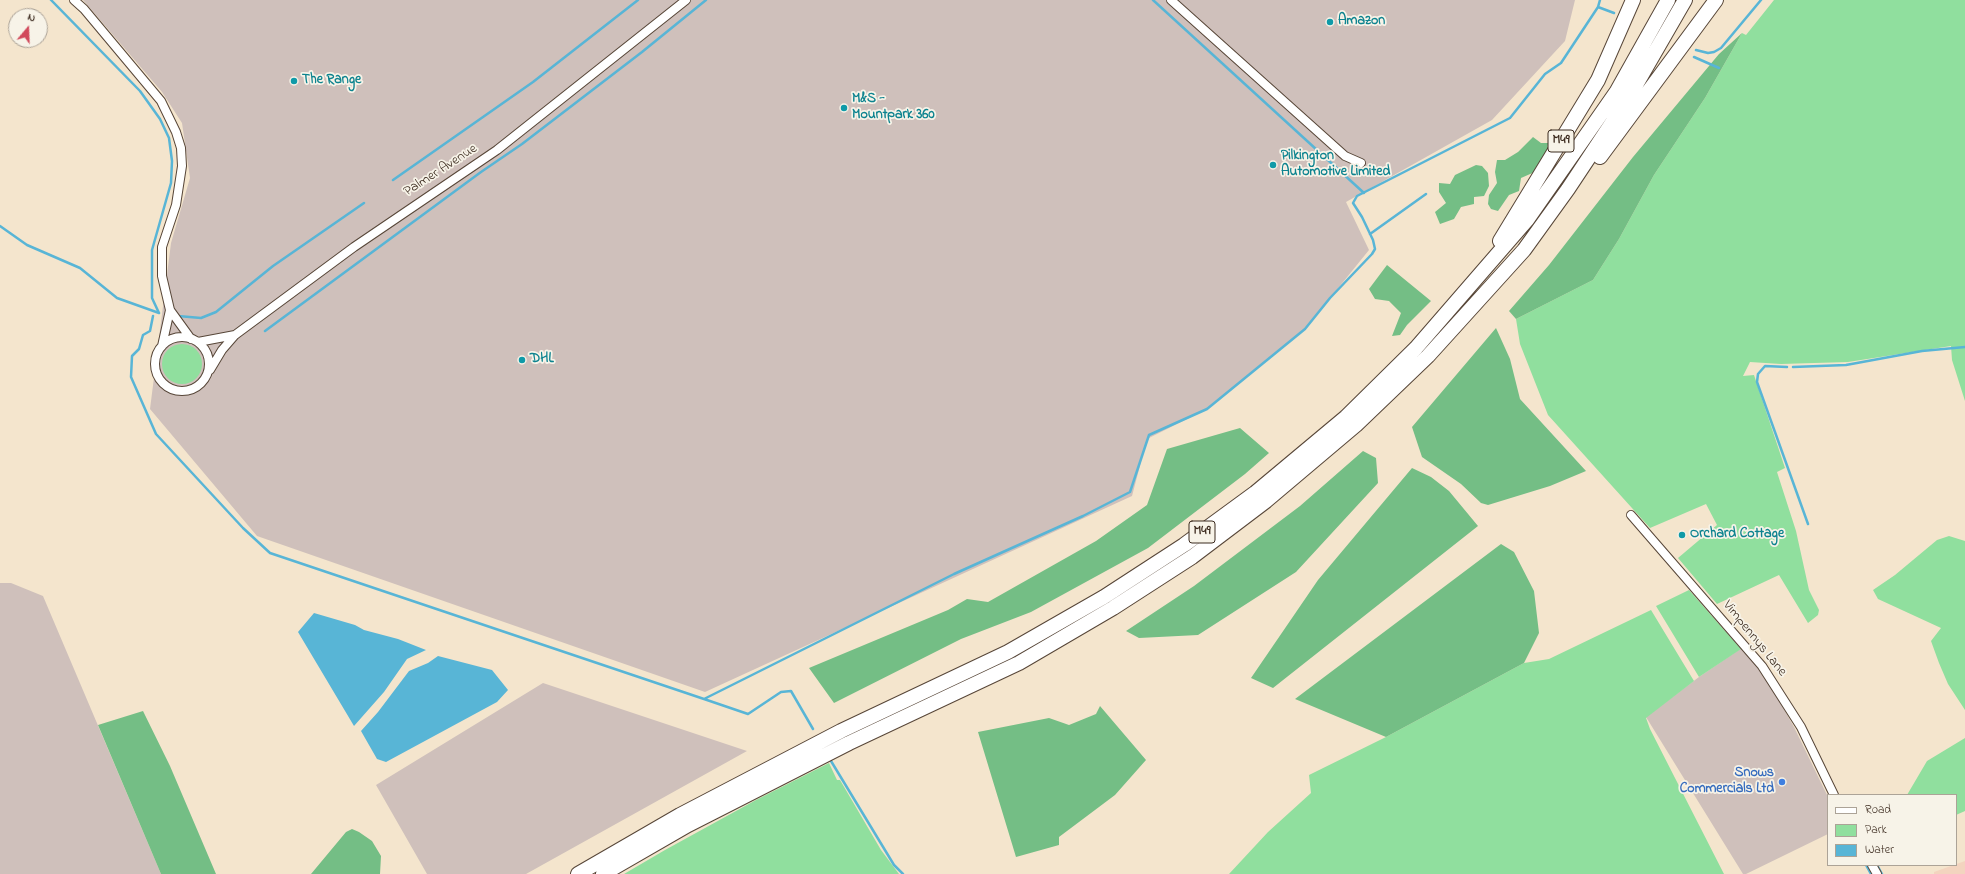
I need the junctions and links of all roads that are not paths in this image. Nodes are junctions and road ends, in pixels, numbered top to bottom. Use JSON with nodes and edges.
{"nodes":[{"id":1,"x":74,"y":0,"type":"edge"},
{"id":2,"x":686,"y":0,"type":"edge"},
{"id":3,"x":1171,"y":0,"type":"edge"},
{"id":4,"x":1633,"y":0,"type":"edge"},
{"id":5,"x":1668,"y":0,"type":"edge"},
{"id":6,"x":1685,"y":0,"type":"edge"},
{"id":7,"x":1716,"y":0,"type":"edge"},
{"id":8,"x":1361,"y":163,"type":"dead end"},
{"id":9,"x":1524,"y":250,"type":"junction"},
{"id":10,"x":1478,"y":277,"type":"junction"},
{"id":11,"x":170,"y":310,"type":"junction"},
{"id":12,"x":235,"y":335,"type":"junction"},
{"id":13,"x":195,"y":340,"type":"junction"},
{"id":14,"x":162,"y":346,"type":"junction"},
{"id":15,"x":209,"y":372,"type":"junction"},
{"id":16,"x":1631,"y":515,"type":"dead end"},
{"id":17,"x":1834,"y":794,"type":"edge"},
{"id":18,"x":578,"y":874,"type":"edge"},
{"id":19,"x":603,"y":874,"type":"edge"}],
"edges":[{"from":1,"to":11,"type":"street"},
{"from":2,"to":12,"type":"street","name":"Palmer Avenue"},
{"from":3,"to":8,"type":"street"},
{"from":4,"to":10,"type":"highway","number":"M49"},
{"from":5,"to":10,"type":"highway","number":"M49"},
{"from":6,"to":9,"type":"highway","number":"M49"},
{"from":7,"to":9,"type":"highway","number":"M49"},
{"from":9,"to":19,"type":"highway","number":"M49"},
{"from":10,"to":18,"type":"highway","number":"M49"},
{"from":11,"to":13,"type":"street"},
{"from":11,"to":14,"type":"street"},
{"from":12,"to":13,"type":"street","name":"Palmer Avenue"},
{"from":12,"to":15,"type":"street"},
{"from":13,"to":14,"type":"street"},
{"from":13,"to":15,"type":"street"},
{"from":14,"to":15,"type":"street"},
{"from":16,"to":17,"type":"street","name":"Vimpennys Lane"}]}
